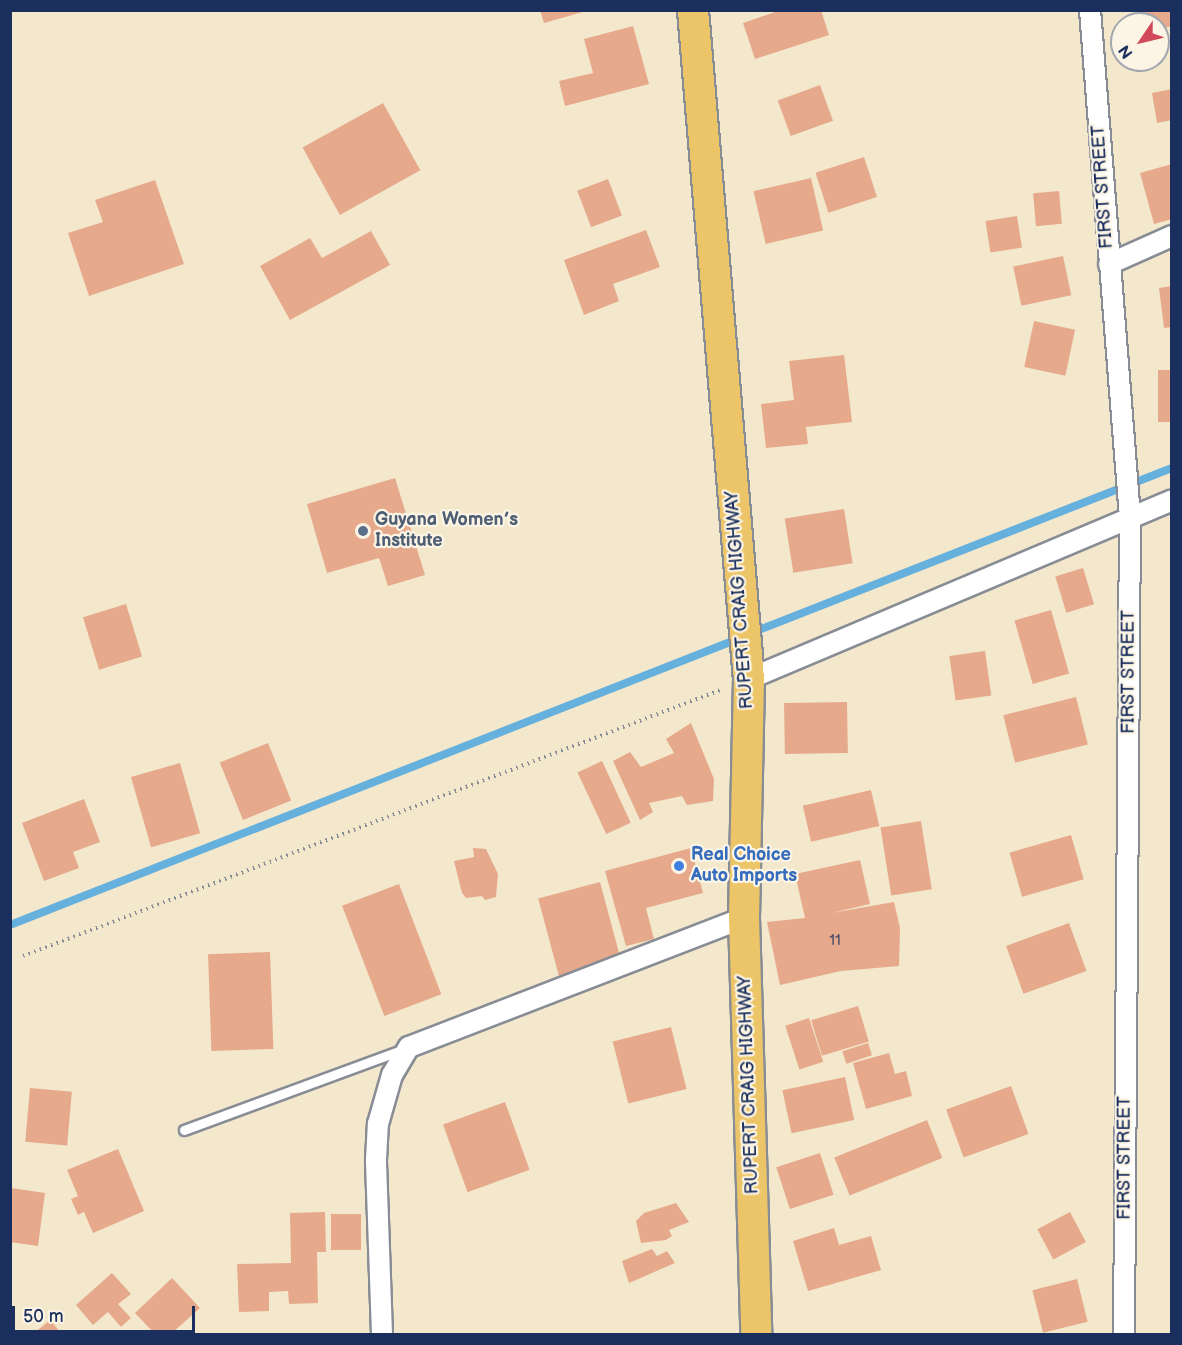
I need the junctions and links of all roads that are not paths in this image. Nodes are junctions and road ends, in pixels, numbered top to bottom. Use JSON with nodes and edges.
{"nodes":[{"id":1,"x":693,"y":10,"type":"edge"},
{"id":2,"x":1090,"y":10,"type":"edge"},
{"id":3,"x":1172,"y":236,"type":"edge"},
{"id":4,"x":1109,"y":264,"type":"junction"},
{"id":5,"x":1172,"y":500,"type":"edge"},
{"id":6,"x":1130,"y":517,"type":"junction"},
{"id":7,"x":749,"y":679,"type":"junction"},
{"id":8,"x":744,"y":918,"type":"junction"},
{"id":9,"x":409,"y":1047,"type":"junction"},
{"id":10,"x":184,"y":1130,"type":"dead end"},
{"id":11,"x":382,"y":1335,"type":"edge"},
{"id":12,"x":756,"y":1335,"type":"edge"},
{"id":13,"x":1124,"y":1335,"type":"edge"}],
"edges":[{"from":1,"to":7,"type":"main road","name":"RUPERT CRAIG HIGHWAY"},
{"from":2,"to":4,"type":"street","name":"FIRST STREET"},
{"from":3,"to":4,"type":"street"},
{"from":4,"to":6,"type":"street","name":"FIRST STREET"},
{"from":5,"to":6,"type":"street"},
{"from":6,"to":7,"type":"street"},
{"from":6,"to":13,"type":"street","name":"FIRST STREET"},
{"from":7,"to":8,"type":"main road","name":"RUPERT CRAIG HIGHWAY"},
{"from":8,"to":9,"type":"street"},
{"from":8,"to":12,"type":"main road","name":"RUPERT CRAIG HIGHWAY"},
{"from":9,"to":10,"type":"lane"},
{"from":9,"to":11,"type":"street"}]}
